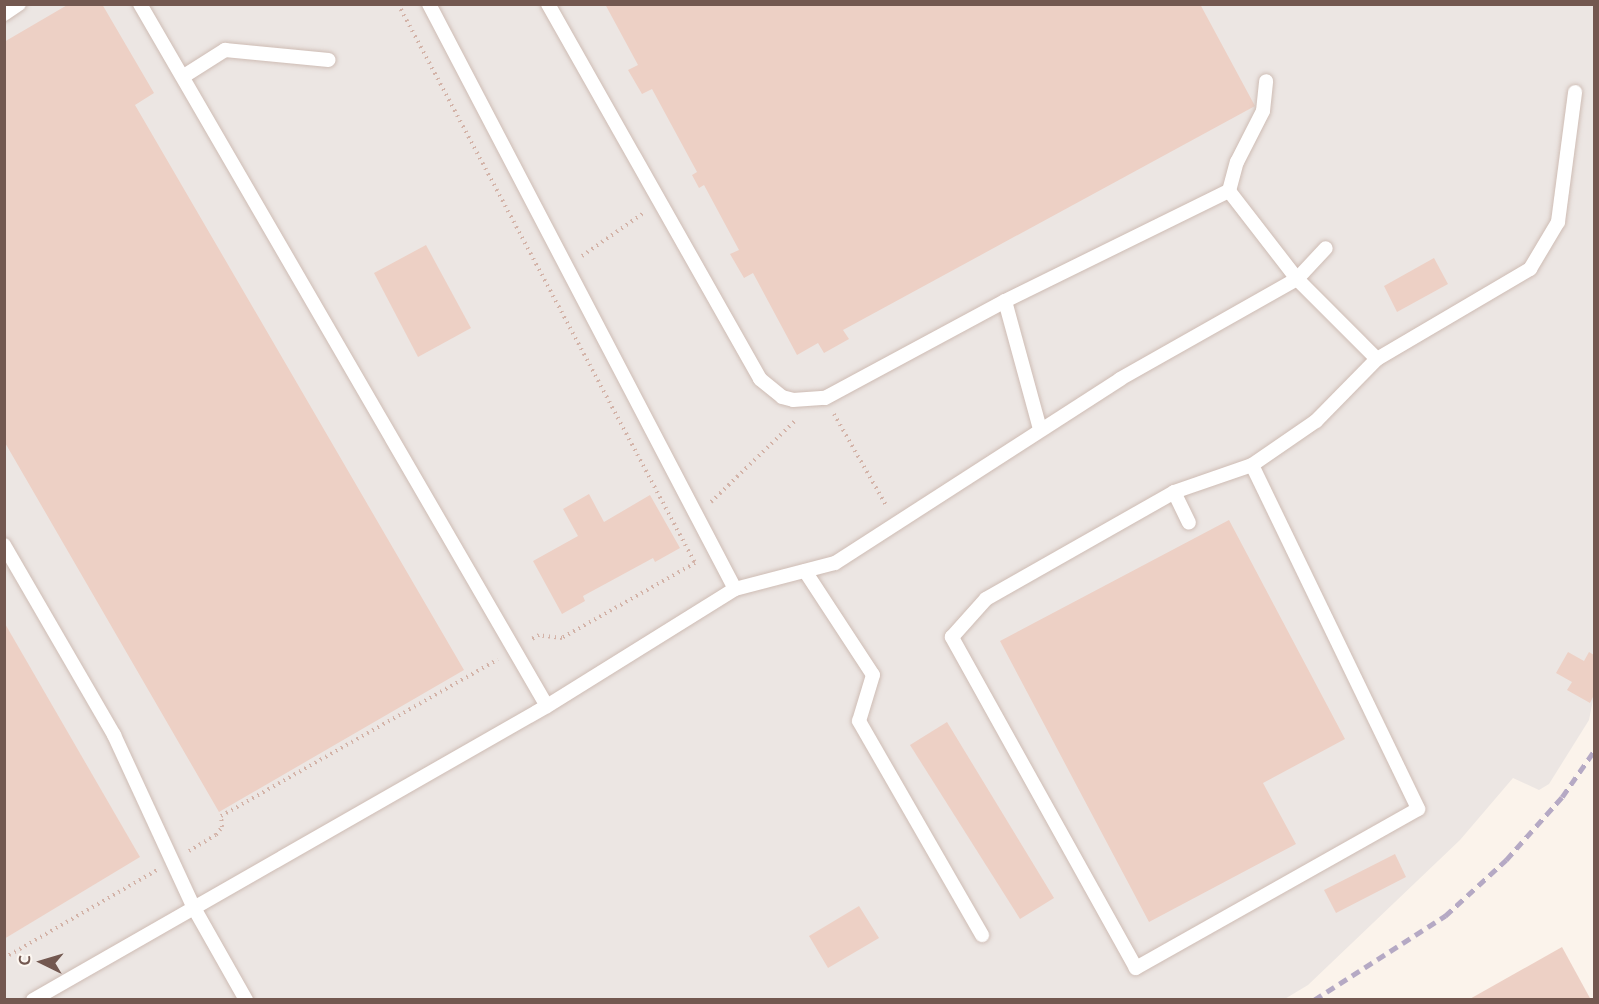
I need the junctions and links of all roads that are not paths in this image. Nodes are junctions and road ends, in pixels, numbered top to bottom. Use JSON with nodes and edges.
{"nodes":[{"id":1,"x":19,"y":4,"type":"edge"},
{"id":2,"x":140,"y":4,"type":"edge"},
{"id":3,"x":429,"y":4,"type":"edge"},
{"id":4,"x":548,"y":4,"type":"edge"},
{"id":5,"x":4,"y":14,"type":"edge"},
{"id":6,"x":329,"y":60,"type":"dead end"},
{"id":7,"x":184,"y":76,"type":"junction"},
{"id":8,"x":1266,"y":81,"type":"dead end"},
{"id":9,"x":1575,"y":92,"type":"dead end"},
{"id":10,"x":1229,"y":191,"type":"junction"},
{"id":11,"x":1326,"y":248,"type":"dead end"},
{"id":12,"x":1297,"y":279,"type":"junction"},
{"id":13,"x":1005,"y":301,"type":"junction"},
{"id":14,"x":1377,"y":359,"type":"junction"},
{"id":15,"x":1040,"y":429,"type":"junction"},
{"id":16,"x":1252,"y":465,"type":"junction"},
{"id":17,"x":1174,"y":492,"type":"junction"},
{"id":18,"x":1189,"y":523,"type":"dead end"},
{"id":19,"x":4,"y":545,"type":"edge"},
{"id":20,"x":805,"y":571,"type":"junction"},
{"id":21,"x":735,"y":589,"type":"junction"},
{"id":22,"x":547,"y":706,"type":"junction"},
{"id":23,"x":194,"y":908,"type":"junction"},
{"id":24,"x":982,"y":935,"type":"dead end"},
{"id":25,"x":33,"y":999,"type":"edge"},
{"id":26,"x":246,"y":999,"type":"edge"}],
"edges":[{"from":1,"to":5,"type":"lane"},
{"from":2,"to":7,"type":"lane"},
{"from":3,"to":21,"type":"lane"},
{"from":4,"to":13,"type":"lane"},
{"from":6,"to":7,"type":"lane"},
{"from":7,"to":22,"type":"lane"},
{"from":8,"to":10,"type":"lane"},
{"from":9,"to":14,"type":"lane"},
{"from":10,"to":12,"type":"lane"},
{"from":10,"to":13,"type":"lane"},
{"from":11,"to":12,"type":"lane"},
{"from":12,"to":14,"type":"lane"},
{"from":12,"to":15,"type":"lane"},
{"from":13,"to":15,"type":"lane"},
{"from":14,"to":16,"type":"lane"},
{"from":15,"to":20,"type":"lane"},
{"from":16,"to":17,"type":"lane"},
{"from":16,"to":17,"type":"lane"},
{"from":17,"to":18,"type":"lane"},
{"from":19,"to":23,"type":"lane"},
{"from":20,"to":21,"type":"lane"},
{"from":20,"to":24,"type":"lane"},
{"from":21,"to":22,"type":"lane"},
{"from":22,"to":23,"type":"lane"},
{"from":23,"to":25,"type":"lane"},
{"from":23,"to":26,"type":"lane"}]}
